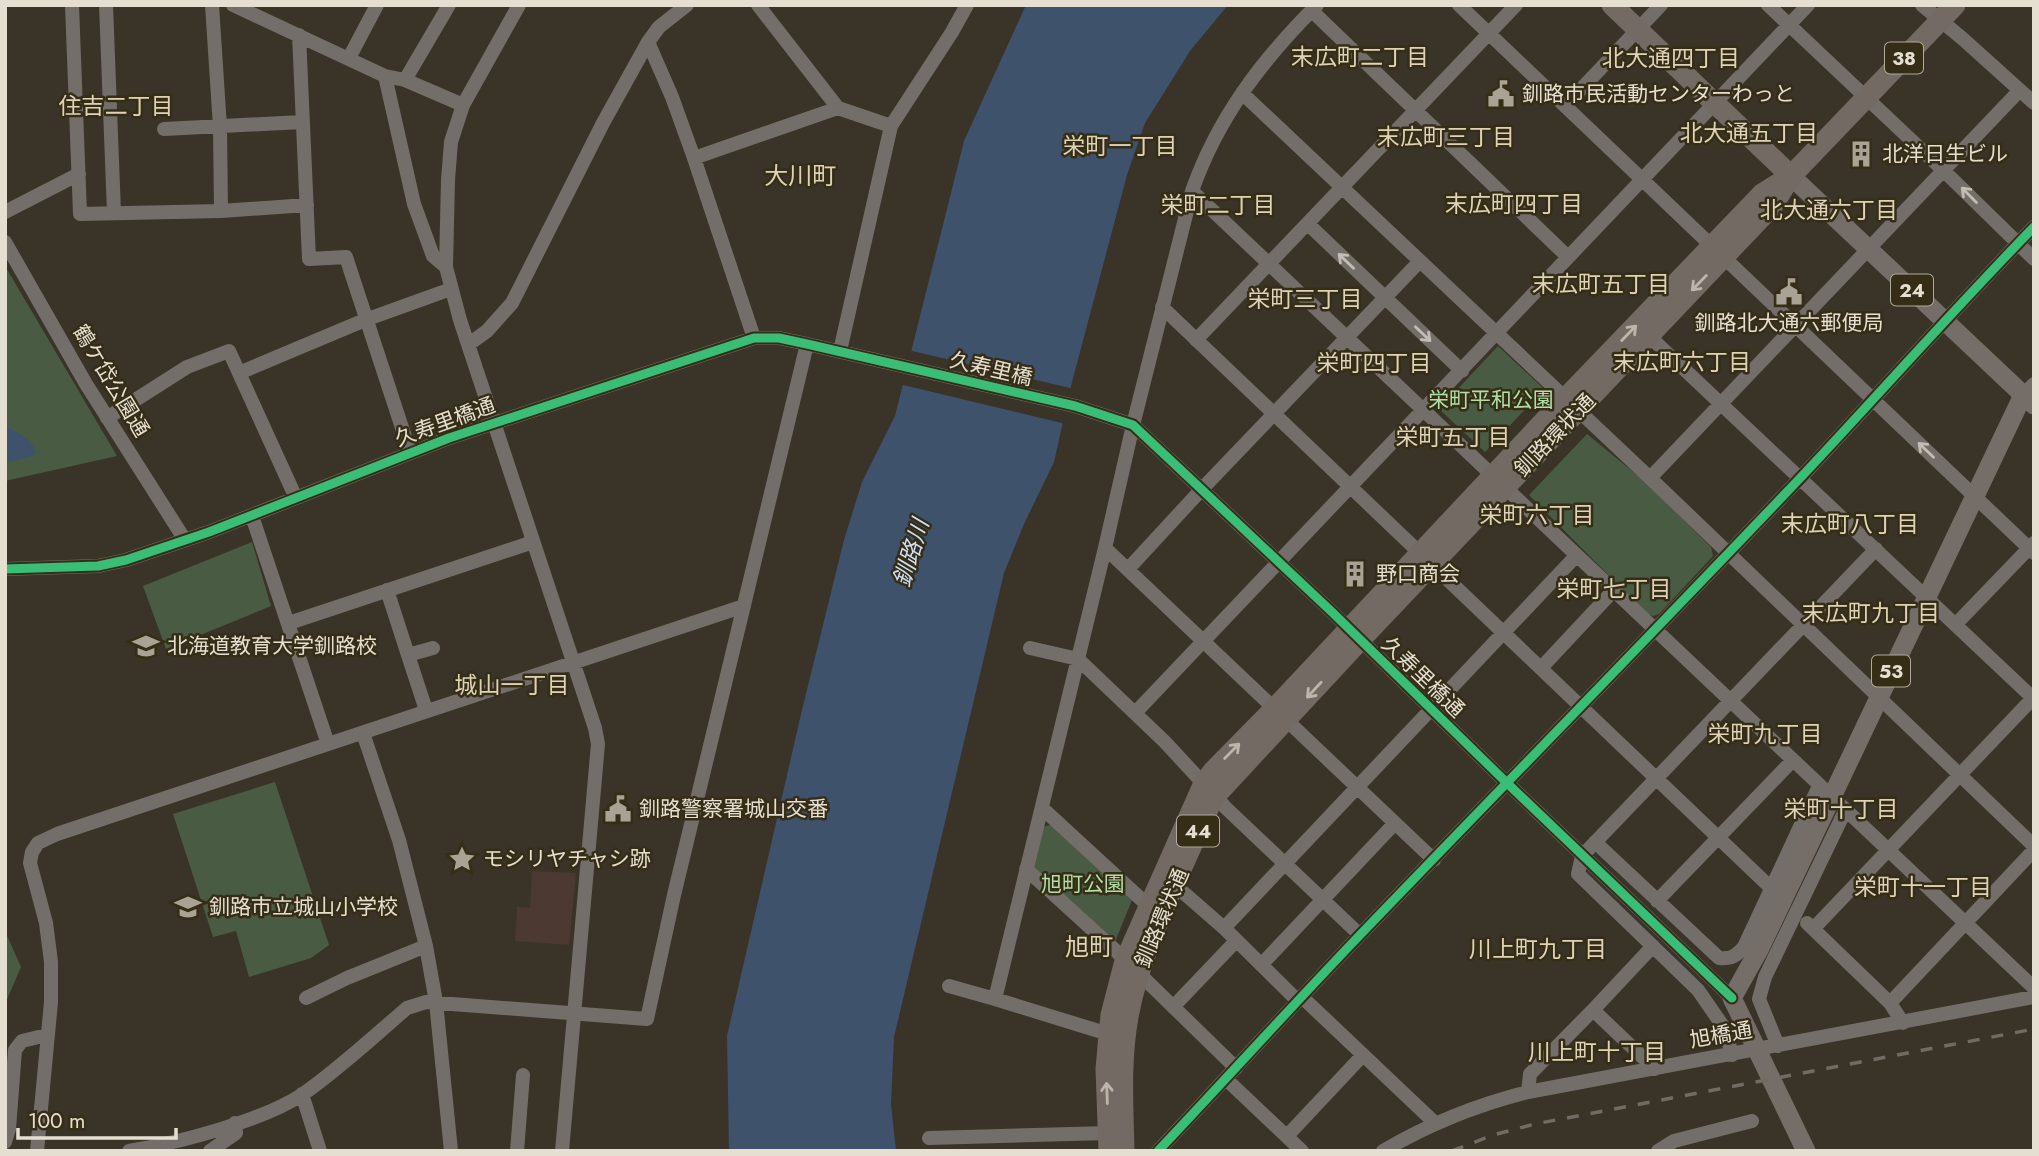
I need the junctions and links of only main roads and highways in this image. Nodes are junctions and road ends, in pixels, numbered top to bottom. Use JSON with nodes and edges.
{"nodes":[{"id":1,"x":1612,"y":5,"type":"edge"},
{"id":2,"x":1948,"y":13,"type":"edge"},
{"id":3,"x":1791,"y":176,"type":"junction"},
{"id":4,"x":1718,"y":252,"type":"junction"},
{"id":5,"x":2030,"y":395,"type":"edge"},
{"id":6,"x":1571,"y":405,"type":"junction"},
{"id":7,"x":1117,"y":1036,"type":"junction"},
{"id":8,"x":1108,"y":1142,"type":"edge"},
{"id":9,"x":1124,"y":1151,"type":"edge"},
{"id":10,"x":1807,"y":1151,"type":"edge"}],
"edges":[{"from":1,"to":3,"type":"highway"},
{"from":2,"to":3,"type":"highway","number":"38"},
{"from":3,"to":4,"type":"highway","name":"釧路環状通","number":"44"},
{"from":3,"to":5,"type":"main road","number":"24"},
{"from":6,"to":4,"type":"highway","name":"釧路環状通","number":"44","one_way":true},
{"from":4,"to":6,"type":"highway","name":"釧路環状通","number":"44","one_way":true},
{"from":5,"to":10,"type":"main road","number":"53"},
{"from":6,"to":7,"type":"highway","name":"釧路環状通","number":"44"},
{"from":8,"to":7,"type":"highway","name":"釧路環状通","number":"44","one_way":true},
{"from":7,"to":9,"type":"highway","name":"釧路環状通","number":"44"}]}
